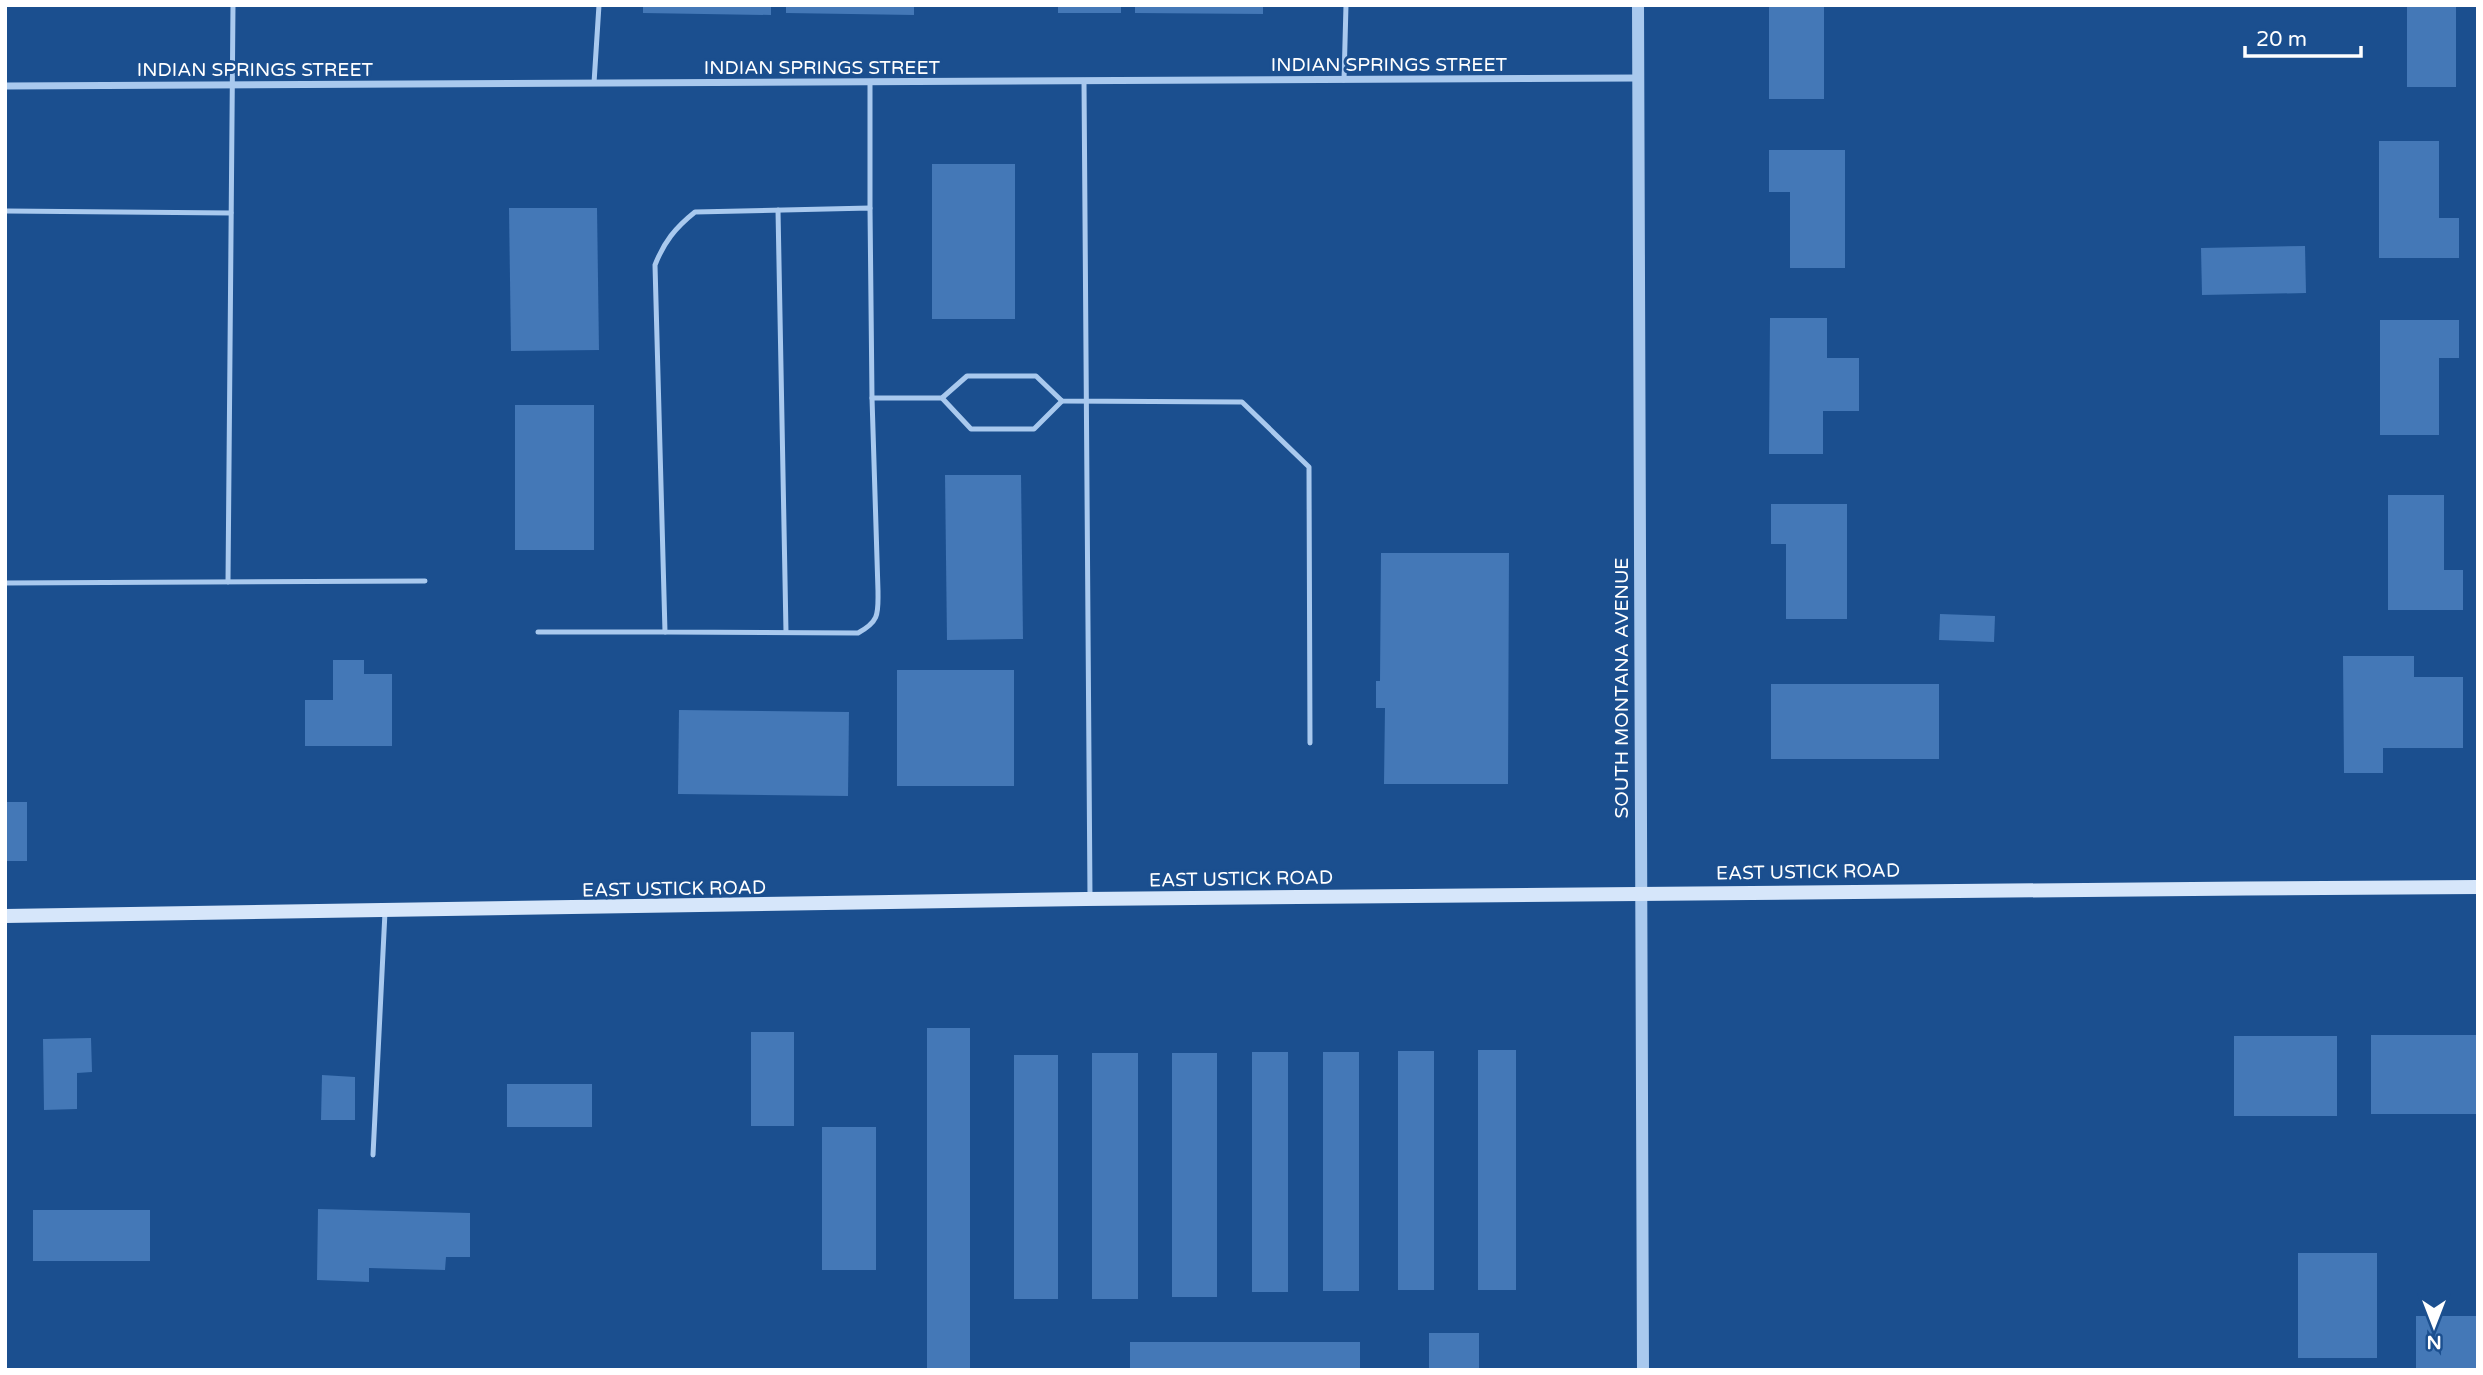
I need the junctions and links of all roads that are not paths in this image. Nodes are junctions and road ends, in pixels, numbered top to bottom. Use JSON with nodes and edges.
{"nodes":[{"id":1,"x":233,"y":5,"type":"edge"},
{"id":2,"x":599,"y":5,"type":"edge"},
{"id":3,"x":1346,"y":5,"type":"edge"},
{"id":4,"x":1638,"y":5,"type":"edge"},
{"id":5,"x":1638,"y":78,"type":"junction"},
{"id":6,"x":1344,"y":80,"type":"junction"},
{"id":7,"x":1084,"y":81,"type":"junction"},
{"id":8,"x":870,"y":82,"type":"junction"},
{"id":9,"x":594,"y":83,"type":"junction"},
{"id":10,"x":233,"y":85,"type":"junction"},
{"id":11,"x":5,"y":86,"type":"edge"},
{"id":12,"x":870,"y":208,"type":"junction"},
{"id":13,"x":778,"y":210,"type":"junction"},
{"id":14,"x":7,"y":211,"type":"dead end"},
{"id":15,"x":231,"y":214,"type":"junction"},
{"id":16,"x":872,"y":398,"type":"junction"},
{"id":17,"x":942,"y":398,"type":"junction"},
{"id":18,"x":1062,"y":401,"type":"junction"},
{"id":19,"x":1086,"y":401,"type":"junction"},
{"id":20,"x":425,"y":581,"type":"dead end"},
{"id":21,"x":228,"y":582,"type":"junction"},
{"id":22,"x":5,"y":583,"type":"edge"},
{"id":23,"x":538,"y":632,"type":"dead end"},
{"id":24,"x":665,"y":632,"type":"junction"},
{"id":25,"x":786,"y":632,"type":"junction"},
{"id":26,"x":1310,"y":743,"type":"dead end"},
{"id":27,"x":2478,"y":887,"type":"edge"},
{"id":28,"x":1641,"y":893,"type":"junction"},
{"id":29,"x":1090,"y":899,"type":"junction"},
{"id":30,"x":385,"y":912,"type":"junction"},
{"id":31,"x":5,"y":916,"type":"edge"},
{"id":32,"x":373,"y":1155,"type":"dead end"},
{"id":33,"x":1643,"y":1370,"type":"edge"}],
"edges":[{"from":1,"to":10,"type":"lane"},
{"from":2,"to":9,"type":"lane"},
{"from":3,"to":6,"type":"lane"},
{"from":4,"to":5,"type":"street","name":"SOUTH MONTANA AVENUE"},
{"from":5,"to":6,"type":"street","name":"INDIAN SPRINGS STREET"},
{"from":5,"to":28,"type":"street","name":"SOUTH MONTANA AVENUE"},
{"from":6,"to":7,"type":"street","name":"INDIAN SPRINGS STREET"},
{"from":7,"to":8,"type":"street","name":"INDIAN SPRINGS STREET"},
{"from":7,"to":19,"type":"lane"},
{"from":8,"to":9,"type":"street","name":"INDIAN SPRINGS STREET"},
{"from":8,"to":12,"type":"lane"},
{"from":9,"to":10,"type":"street","name":"INDIAN SPRINGS STREET"},
{"from":10,"to":11,"type":"street","name":"INDIAN SPRINGS STREET"},
{"from":10,"to":15,"type":"lane"},
{"from":12,"to":13,"type":"lane"},
{"from":12,"to":16,"type":"lane"},
{"from":13,"to":24,"type":"lane"},
{"from":13,"to":25,"type":"lane"},
{"from":14,"to":15,"type":"lane"},
{"from":15,"to":21,"type":"lane"},
{"from":16,"to":17,"type":"lane"},
{"from":16,"to":25,"type":"lane"},
{"from":17,"to":18,"type":"lane"},
{"from":17,"to":18,"type":"lane"},
{"from":18,"to":19,"type":"lane"},
{"from":19,"to":26,"type":"lane"},
{"from":19,"to":29,"type":"lane"},
{"from":20,"to":21,"type":"lane"},
{"from":21,"to":22,"type":"lane"},
{"from":23,"to":24,"type":"lane"},
{"from":24,"to":25,"type":"lane"},
{"from":27,"to":28,"type":"main road","name":"EAST USTICK ROAD"},
{"from":28,"to":29,"type":"main road","name":"EAST USTICK ROAD"},
{"from":28,"to":33,"type":"street","name":"SOUTH MONTANA AVENUE"},
{"from":29,"to":30,"type":"main road","name":"EAST USTICK ROAD"},
{"from":30,"to":31,"type":"main road","name":"EAST USTICK ROAD"},
{"from":30,"to":32,"type":"lane"}]}
